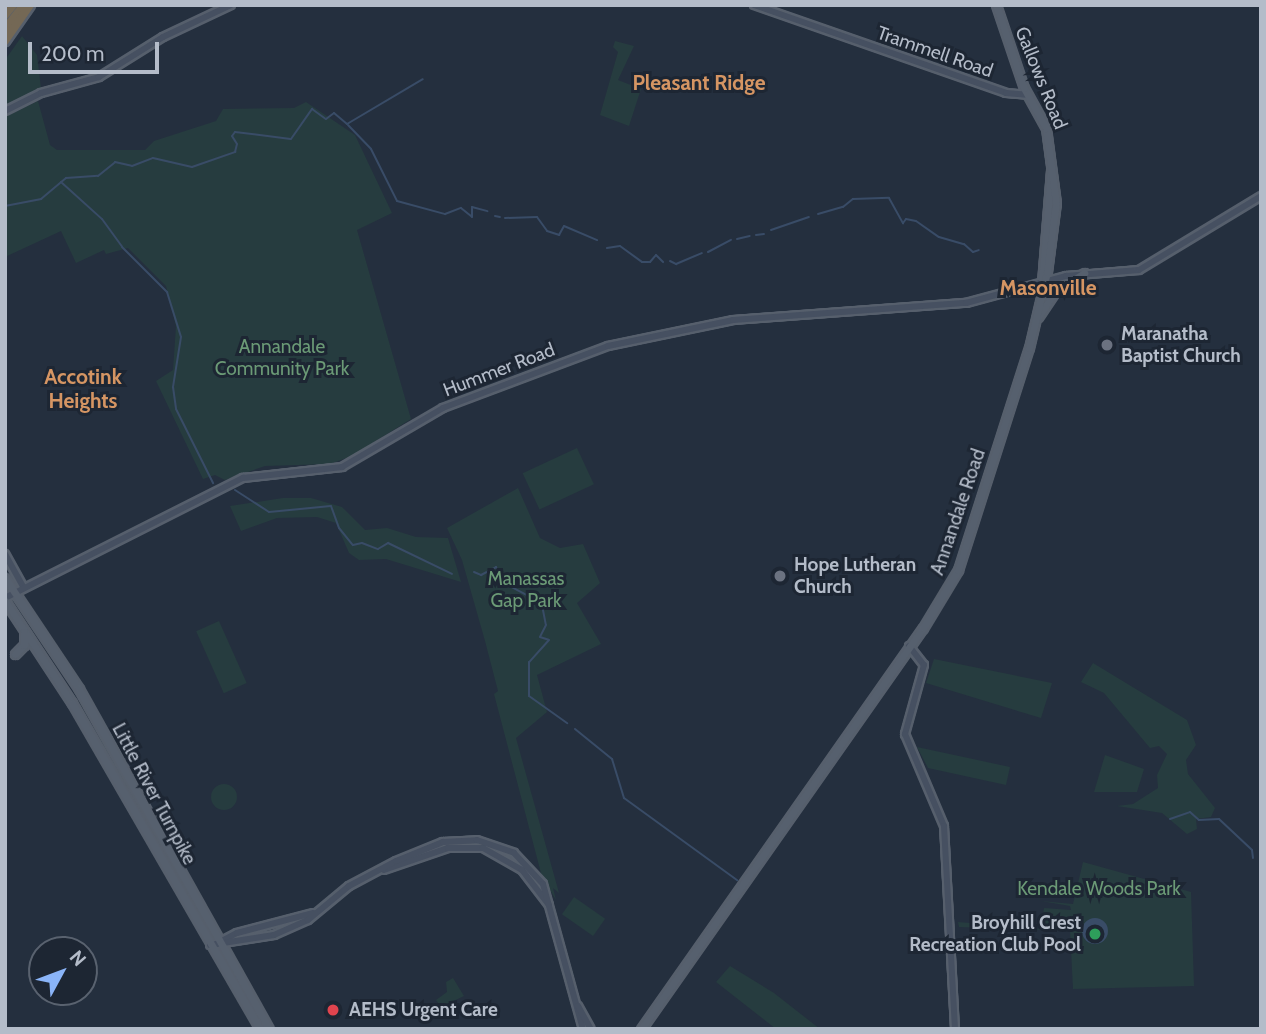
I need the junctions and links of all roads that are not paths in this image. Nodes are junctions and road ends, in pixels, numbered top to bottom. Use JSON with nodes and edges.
{"nodes":[{"id":1,"x":13,"y":5,"type":"edge"},
{"id":2,"x":24,"y":5,"type":"edge"},
{"id":3,"x":30,"y":5,"type":"edge"},
{"id":4,"x":231,"y":5,"type":"edge"},
{"id":5,"x":754,"y":5,"type":"edge"},
{"id":6,"x":996,"y":5,"type":"edge"},
{"id":7,"x":5,"y":15,"type":"edge"},
{"id":8,"x":5,"y":29,"type":"edge"},
{"id":9,"x":5,"y":41,"type":"edge"},
{"id":10,"x":1027,"y":95,"type":"junction"},
{"id":11,"x":5,"y":111,"type":"edge"},
{"id":12,"x":1261,"y":196,"type":"edge"},
{"id":13,"x":1084,"y":273,"type":"junction"},
{"id":14,"x":1042,"y":283,"type":"junction"},
{"id":15,"x":1034,"y":323,"type":"junction"},
{"id":16,"x":5,"y":554,"type":"edge"},
{"id":17,"x":5,"y":578,"type":"edge"},
{"id":18,"x":23,"y":587,"type":"junction"},
{"id":19,"x":15,"y":592,"type":"junction"},
{"id":20,"x":5,"y":600,"type":"edge"},
{"id":21,"x":24,"y":628,"type":"junction"},
{"id":22,"x":909,"y":646,"type":"junction"},
{"id":23,"x":15,"y":654,"type":"dead end"},
{"id":24,"x":214,"y":944,"type":"junction"},
{"id":25,"x":576,"y":1001,"type":"junction"},
{"id":26,"x":260,"y":1029,"type":"edge"},
{"id":27,"x":269,"y":1029,"type":"edge"},
{"id":28,"x":583,"y":1029,"type":"edge"},
{"id":29,"x":591,"y":1029,"type":"edge"},
{"id":30,"x":640,"y":1029,"type":"edge"},
{"id":31,"x":956,"y":1029,"type":"edge"}],
"edges":[{"from":1,"to":7,"type":"highway"},
{"from":2,"to":8,"type":"highway"},
{"from":3,"to":9,"type":"highway"},
{"from":4,"to":11,"type":"main road"},
{"from":5,"to":10,"type":"main road","name":"Trammell Road"},
{"from":6,"to":10,"type":"main road","name":"Gallows Road"},
{"from":10,"to":14,"type":"main road","name":"Gallows Road"},
{"from":12,"to":13,"type":"main road"},
{"from":13,"to":14,"type":"main road"},
{"from":13,"to":15,"type":"main road"},
{"from":14,"to":15,"type":"main road","name":"Annandale Road"},
{"from":14,"to":18,"type":"main road","name":"Hummer Road"},
{"from":15,"to":22,"type":"main road","name":"Annandale Road"},
{"from":16,"to":18,"type":"main road"},
{"from":17,"to":19,"type":"main road","name":"Little River Turnpike"},
{"from":18,"to":19,"type":"main road","name":"Hummer Road"},
{"from":19,"to":20,"type":"main road","name":"Hummer Road"},
{"from":19,"to":24,"type":"main road","name":"Little River Turnpike"},
{"from":20,"to":21,"type":"main road","name":"Little River Turnpike"},
{"from":21,"to":23,"type":"main road"},
{"from":21,"to":24,"type":"main road","name":"Little River Turnpike"},
{"from":22,"to":30,"type":"main road","name":"Annandale Road"},
{"from":22,"to":31,"type":"main road"},
{"from":24,"to":25,"type":"main road"},
{"from":24,"to":26,"type":"main road","name":"Little River Turnpike"},
{"from":24,"to":27,"type":"main road","name":"Little River Turnpike"},
{"from":25,"to":28,"type":"main road"},
{"from":25,"to":29,"type":"main road"}]}
